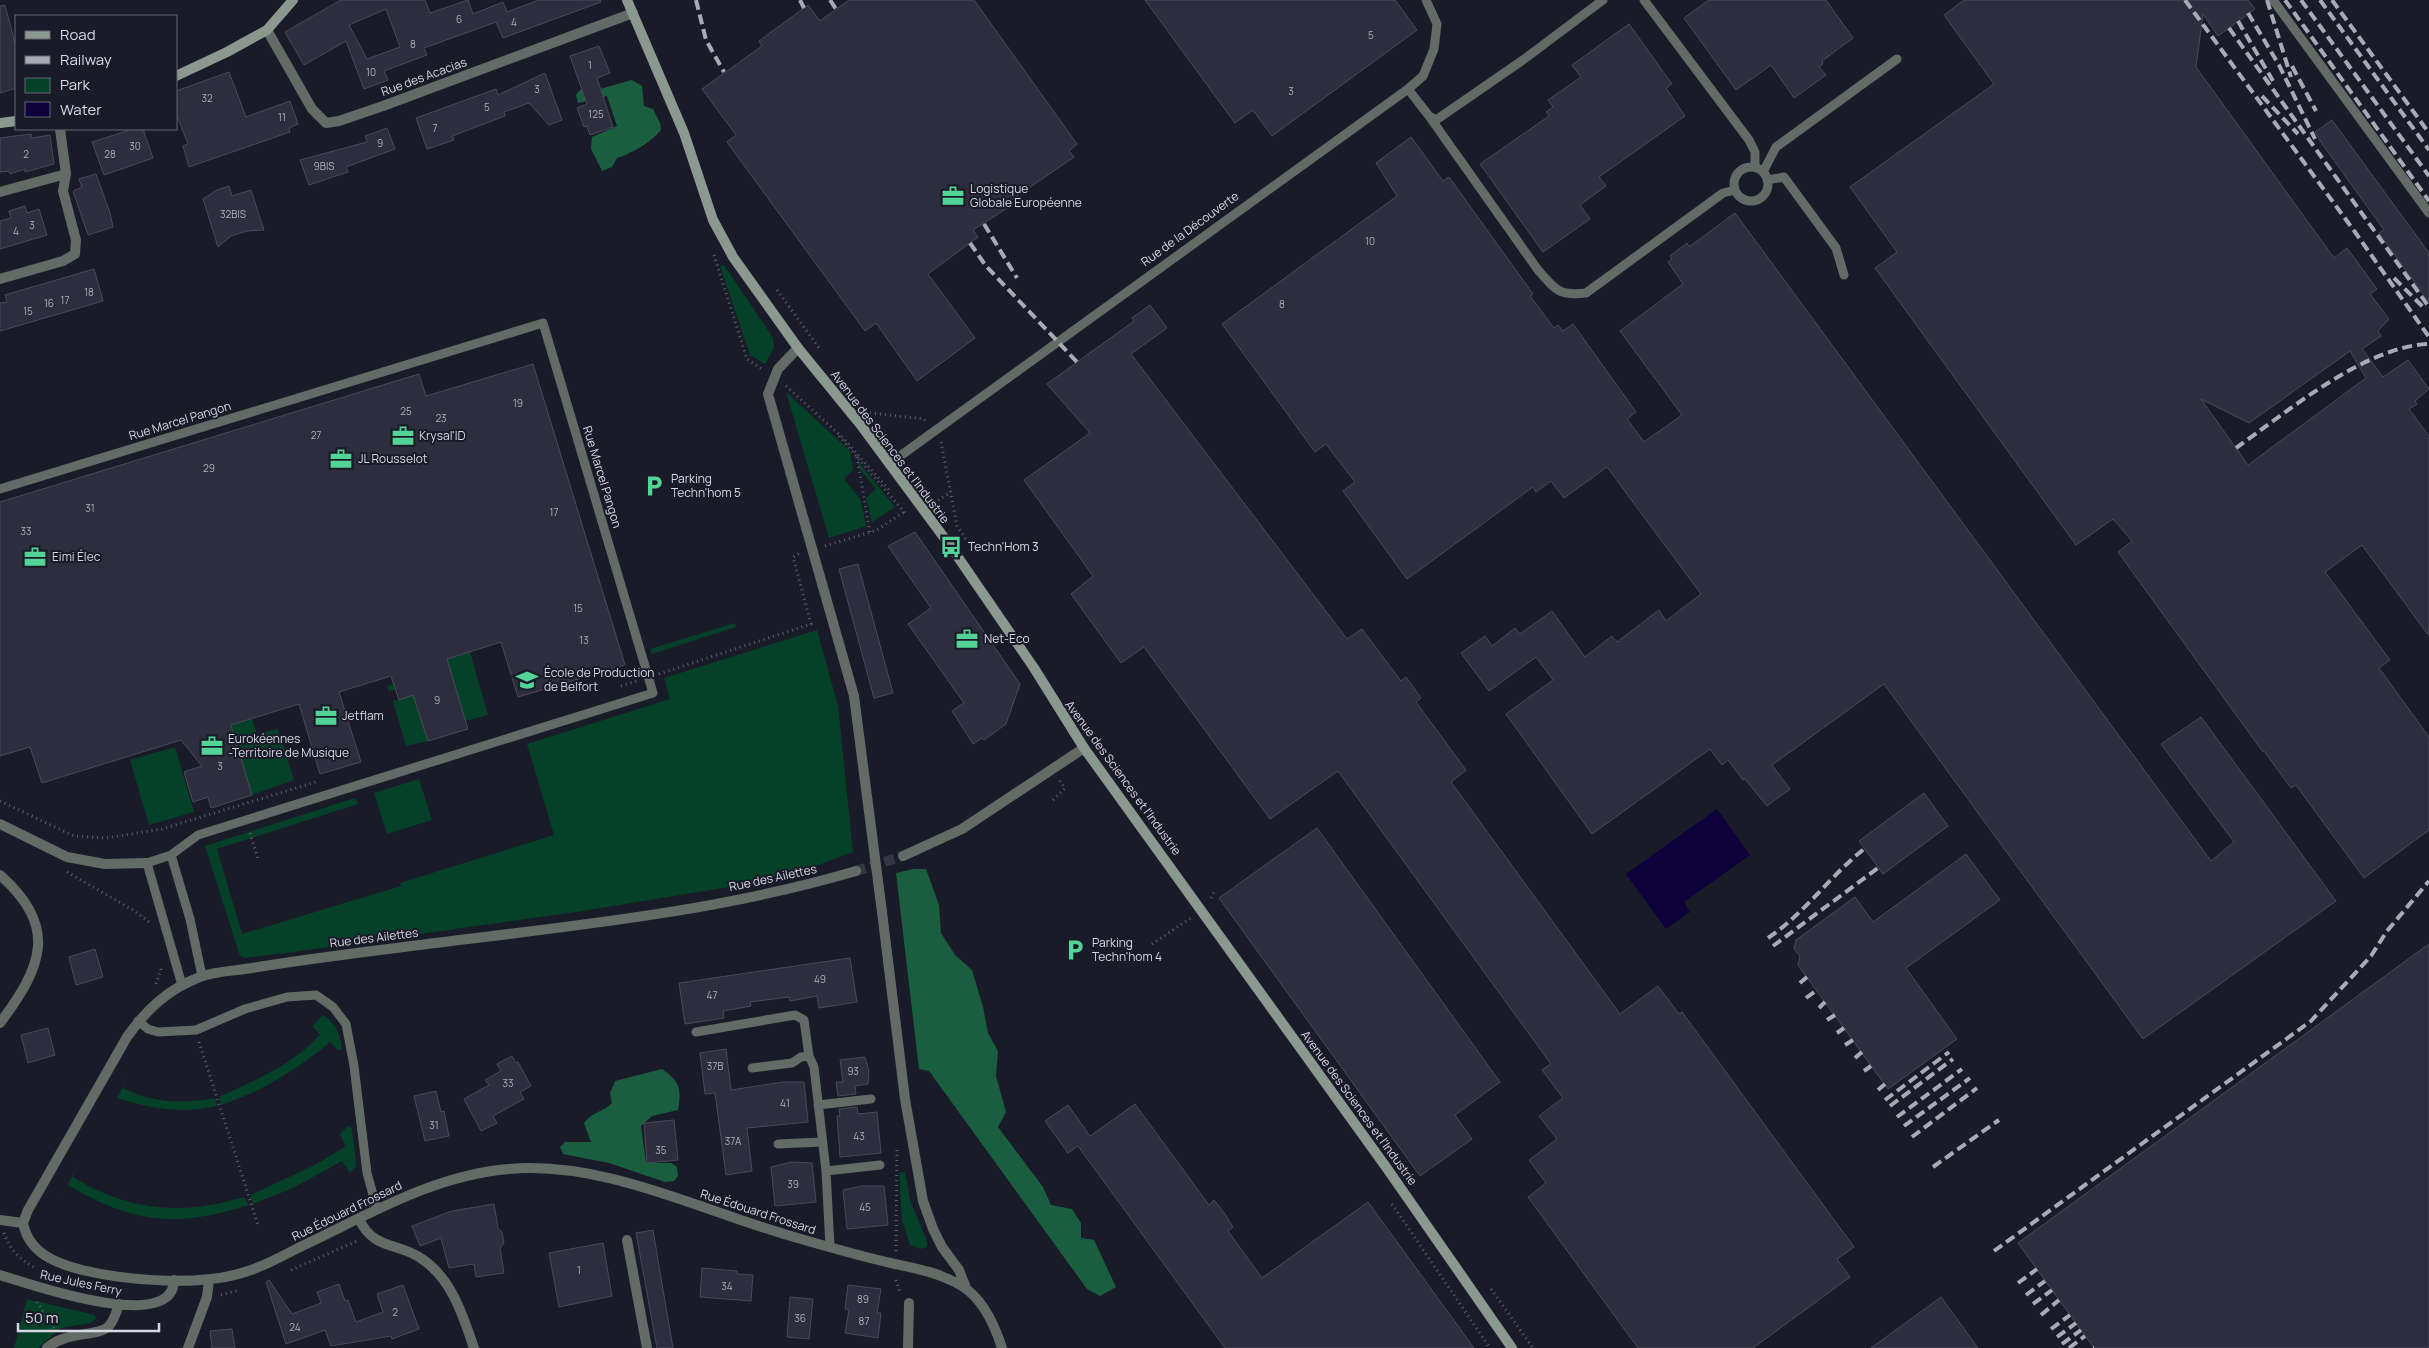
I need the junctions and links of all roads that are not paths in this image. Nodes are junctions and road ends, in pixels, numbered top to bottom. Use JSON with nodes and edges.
{"nodes":[{"id":1,"x":293,"y":0,"type":"edge"},
{"id":2,"x":627,"y":0,"type":"edge"},
{"id":3,"x":1426,"y":0,"type":"edge"},
{"id":4,"x":1603,"y":0,"type":"edge"},
{"id":5,"x":1644,"y":0,"type":"edge"},
{"id":6,"x":2273,"y":0,"type":"edge"},
{"id":7,"x":633,"y":13,"type":"junction"},
{"id":8,"x":267,"y":30,"type":"junction"},
{"id":9,"x":1897,"y":59,"type":"dead end"},
{"id":10,"x":178,"y":75,"type":"edge"},
{"id":11,"x":1408,"y":89,"type":"junction"},
{"id":12,"x":1428,"y":116,"type":"junction"},
{"id":13,"x":15,"y":120,"type":"edge"},
{"id":14,"x":0,"y":122,"type":"edge"},
{"id":15,"x":60,"y":130,"type":"edge"},
{"id":16,"x":1761,"y":173,"type":"junction"},
{"id":17,"x":66,"y":174,"type":"junction"},
{"id":18,"x":1735,"y":190,"type":"junction"},
{"id":19,"x":0,"y":192,"type":"edge"},
{"id":20,"x":2429,"y":213,"type":"edge"},
{"id":21,"x":1844,"y":275,"type":"dead end"},
{"id":22,"x":0,"y":279,"type":"edge"},
{"id":23,"x":798,"y":348,"type":"junction"},
{"id":24,"x":890,"y":464,"type":"junction"},
{"id":25,"x":0,"y":489,"type":"edge"},
{"id":26,"x":1084,"y":748,"type":"junction"},
{"id":27,"x":0,"y":824,"type":"edge"},
{"id":28,"x":170,"y":855,"type":"junction"},
{"id":29,"x":903,"y":856,"type":"tunnel mouth"},
{"id":30,"x":147,"y":863,"type":"junction"},
{"id":31,"x":856,"y":870,"type":"tunnel mouth"},
{"id":32,"x":0,"y":875,"type":"edge"},
{"id":33,"x":202,"y":976,"type":"junction"},
{"id":34,"x":182,"y":984,"type":"junction"},
{"id":35,"x":138,"y":1021,"type":"junction"},
{"id":36,"x":0,"y":1023,"type":"edge"},
{"id":37,"x":696,"y":1032,"type":"dead end"},
{"id":38,"x":810,"y":1056,"type":"junction"},
{"id":39,"x":752,"y":1068,"type":"dead end"},
{"id":40,"x":871,"y":1099,"type":"dead end"},
{"id":41,"x":818,"y":1105,"type":"junction"},
{"id":42,"x":822,"y":1142,"type":"junction"},
{"id":43,"x":778,"y":1144,"type":"dead end"},
{"id":44,"x":880,"y":1166,"type":"dead end"},
{"id":45,"x":826,"y":1171,"type":"junction"},
{"id":46,"x":377,"y":1209,"type":"junction"},
{"id":47,"x":0,"y":1220,"type":"edge"},
{"id":48,"x":359,"y":1220,"type":"junction"},
{"id":49,"x":23,"y":1223,"type":"junction"},
{"id":50,"x":627,"y":1240,"type":"dead end"},
{"id":51,"x":830,"y":1247,"type":"junction"},
{"id":52,"x":0,"y":1275,"type":"edge"},
{"id":53,"x":174,"y":1280,"type":"junction"},
{"id":54,"x":209,"y":1280,"type":"junction"},
{"id":55,"x":966,"y":1288,"type":"junction"},
{"id":56,"x":908,"y":1302,"type":"dead end"},
{"id":57,"x":119,"y":1304,"type":"junction"},
{"id":58,"x":47,"y":1348,"type":"edge"},
{"id":59,"x":188,"y":1348,"type":"edge"},
{"id":60,"x":474,"y":1348,"type":"edge"},
{"id":61,"x":647,"y":1348,"type":"edge"},
{"id":62,"x":908,"y":1348,"type":"edge"},
{"id":63,"x":1002,"y":1348,"type":"edge"},
{"id":64,"x":1512,"y":1348,"type":"edge"}],
"edges":[{"from":1,"to":8,"type":"street"},
{"from":2,"to":7,"type":"street","name":"Avenue des Sciences et l'Industrie"},
{"from":3,"to":11,"type":"lane","name":"Rue de la Découverte"},
{"from":4,"to":12,"type":"lane"},
{"from":5,"to":16,"type":"lane"},
{"from":6,"to":20,"type":"lane"},
{"from":7,"to":8,"type":"street","name":"Rue des Acacias"},
{"from":7,"to":23,"type":"street","name":"Avenue des Sciences et l'Industrie"},
{"from":8,"to":10,"type":"street"},
{"from":9,"to":16,"type":"lane"},
{"from":11,"to":12,"type":"lane"},
{"from":11,"to":24,"type":"lane","name":"Rue de la Découverte"},
{"from":12,"to":18,"type":"lane"},
{"from":13,"to":14,"type":"street"},
{"from":15,"to":17,"type":"street"},
{"from":16,"to":18,"type":"lane"},
{"from":16,"to":18,"type":"lane"},
{"from":16,"to":21,"type":"lane"},
{"from":17,"to":19,"type":"street"},
{"from":17,"to":22,"type":"street"},
{"from":23,"to":24,"type":"street","name":"Avenue des Sciences et l'Industrie"},
{"from":23,"to":55,"type":"street","bridge":true},
{"from":24,"to":26,"type":"street","name":"Avenue des Sciences et l'Industrie"},
{"from":25,"to":28,"type":"lane","name":"Rue Marcel Pangon"},
{"from":26,"to":29,"type":"street"},
{"from":26,"to":64,"type":"street","name":"Avenue des Sciences et l'Industrie"},
{"from":27,"to":30,"type":"street"},
{"from":28,"to":30,"type":"lane"},
{"from":28,"to":33,"type":"lane"},
{"from":30,"to":34,"type":"lane"},
{"from":31,"to":33,"type":"street","name":"Rue des Ailettes"},
{"from":32,"to":36,"type":"street"},
{"from":33,"to":34,"type":"street","name":"Rue des Ailettes"},
{"from":34,"to":35,"type":"street","name":"Rue des Ailettes"},
{"from":35,"to":46,"type":"lane"},
{"from":35,"to":49,"type":"street","name":"Rue des Ailettes"},
{"from":37,"to":38,"type":"lane"},
{"from":38,"to":39,"type":"lane"},
{"from":38,"to":41,"type":"lane"},
{"from":40,"to":41,"type":"lane"},
{"from":41,"to":42,"type":"lane"},
{"from":42,"to":43,"type":"lane"},
{"from":42,"to":45,"type":"lane"},
{"from":44,"to":45,"type":"lane"},
{"from":45,"to":51,"type":"lane"},
{"from":46,"to":48,"type":"street","name":"Rue Édouard Frossard"},
{"from":46,"to":51,"type":"street","name":"Rue Édouard Frossard"},
{"from":47,"to":49,"type":"street"},
{"from":48,"to":54,"type":"street","name":"Rue Édouard Frossard"},
{"from":48,"to":60,"type":"street"},
{"from":49,"to":53,"type":"street","name":"Rue Édouard Frossard"},
{"from":50,"to":61,"type":"street"},
{"from":51,"to":55,"type":"street","name":"Rue Édouard Frossard"},
{"from":52,"to":57,"type":"street","name":"Rue Jules Ferry"},
{"from":53,"to":54,"type":"street","name":"Rue Édouard Frossard"},
{"from":53,"to":57,"type":"street","name":"Rue Jules Ferry"},
{"from":54,"to":59,"type":"street"},
{"from":55,"to":63,"type":"street"},
{"from":56,"to":62,"type":"street"},
{"from":57,"to":58,"type":"street"}]}
